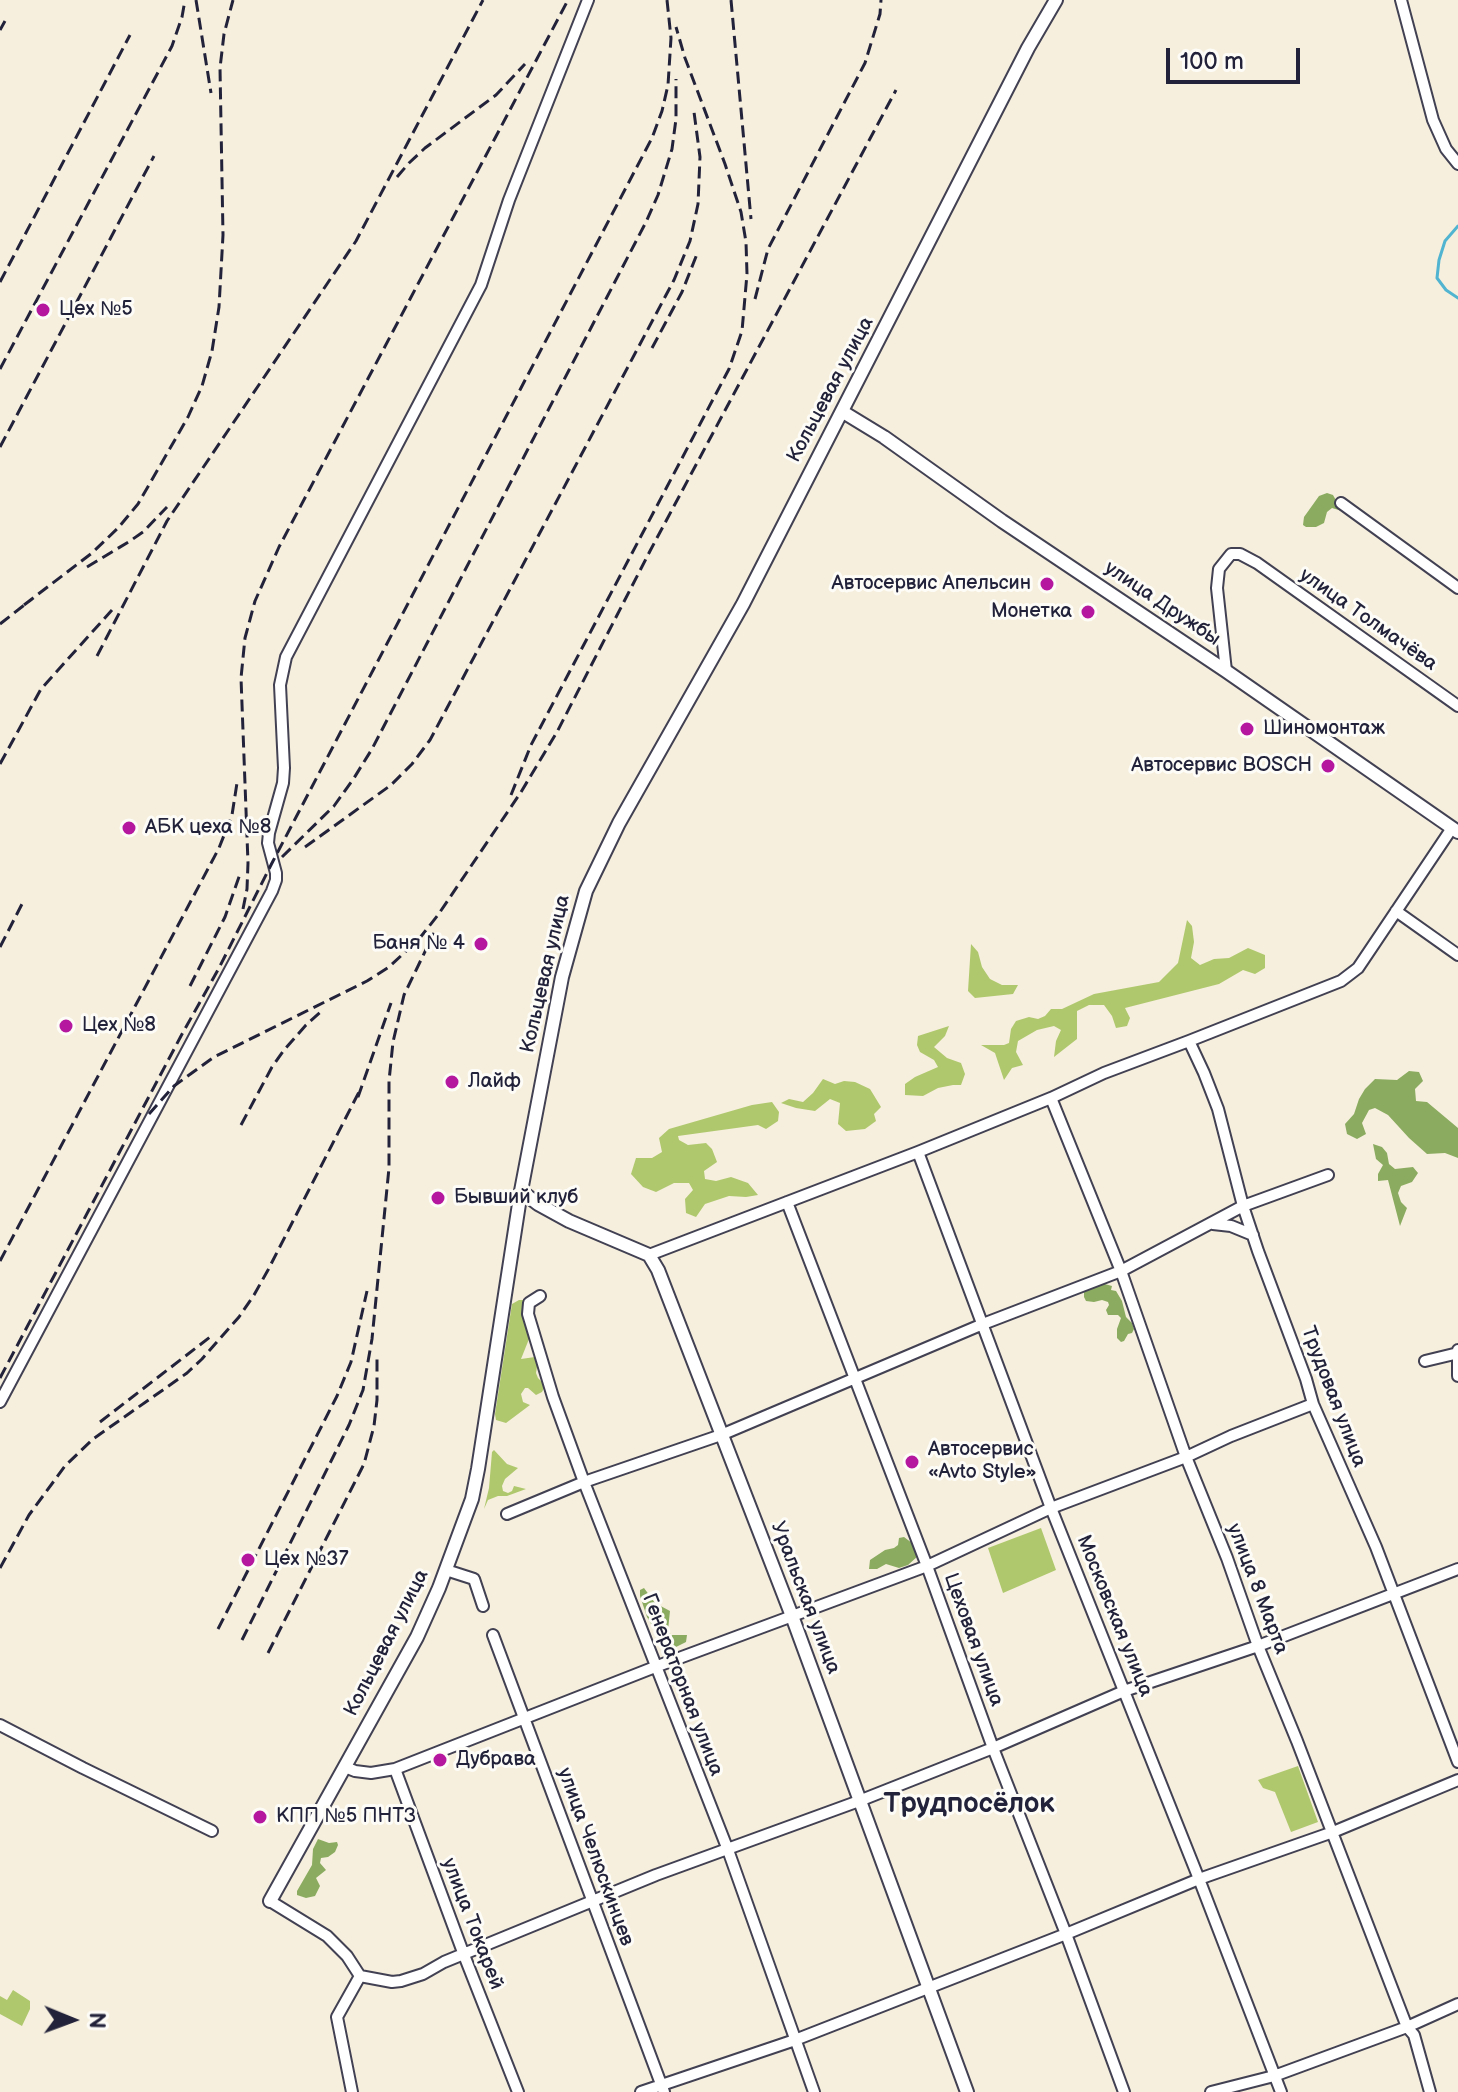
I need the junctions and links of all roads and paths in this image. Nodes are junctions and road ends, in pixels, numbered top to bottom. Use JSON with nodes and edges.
{"nodes":[{"id":1,"x":588,"y":0,"type":"edge"},
{"id":2,"x":1056,"y":0,"type":"edge"},
{"id":3,"x":1401,"y":0,"type":"edge"},
{"id":4,"x":1458,"y":164,"type":"edge"},
{"id":5,"x":843,"y":412,"type":"junction"},
{"id":6,"x":1341,"y":503,"type":"dead end"},
{"id":7,"x":1458,"y":588,"type":"edge"},
{"id":8,"x":1226,"y":671,"type":"junction"},
{"id":9,"x":1458,"y":706,"type":"edge"},
{"id":10,"x":1455,"y":830,"type":"edge"},
{"id":11,"x":1396,"y":911,"type":"junction"},
{"id":12,"x":1458,"y":955,"type":"edge"},
{"id":13,"x":1189,"y":1041,"type":"junction"},
{"id":14,"x":1051,"y":1098,"type":"junction"},
{"id":15,"x":918,"y":1152,"type":"junction"},
{"id":16,"x":1328,"y":1175,"type":"dead end"},
{"id":17,"x":521,"y":1191,"type":"junction"},
{"id":18,"x":787,"y":1202,"type":"junction"},
{"id":19,"x":1243,"y":1206,"type":"junction"},
{"id":20,"x":1210,"y":1224,"type":"junction"},
{"id":21,"x":1253,"y":1235,"type":"junction"},
{"id":22,"x":649,"y":1255,"type":"junction"},
{"id":23,"x":1121,"y":1271,"type":"junction"},
{"id":24,"x":540,"y":1296,"type":"dead end"},
{"id":25,"x":983,"y":1324,"type":"junction"},
{"id":26,"x":1458,"y":1352,"type":"edge"},
{"id":27,"x":1425,"y":1361,"type":"dead end"},
{"id":28,"x":1458,"y":1376,"type":"edge"},
{"id":29,"x":854,"y":1379,"type":"junction"},
{"id":30,"x":0,"y":1402,"type":"edge"},
{"id":31,"x":1313,"y":1404,"type":"junction"},
{"id":32,"x":721,"y":1435,"type":"junction"},
{"id":33,"x":1186,"y":1457,"type":"junction"},
{"id":34,"x":584,"y":1482,"type":"junction"},
{"id":35,"x":1051,"y":1508,"type":"junction"},
{"id":36,"x":507,"y":1514,"type":"dead end"},
{"id":37,"x":927,"y":1566,"type":"junction"},
{"id":38,"x":1458,"y":1569,"type":"edge"},
{"id":39,"x":446,"y":1570,"type":"junction"},
{"id":40,"x":1393,"y":1593,"type":"junction"},
{"id":41,"x":483,"y":1606,"type":"dead end"},
{"id":42,"x":792,"y":1616,"type":"junction"},
{"id":43,"x":493,"y":1635,"type":"dead end"},
{"id":44,"x":1258,"y":1646,"type":"junction"},
{"id":45,"x":655,"y":1667,"type":"junction"},
{"id":46,"x":1124,"y":1691,"type":"junction"},
{"id":47,"x":525,"y":1719,"type":"junction"},
{"id":48,"x":0,"y":1725,"type":"edge"},
{"id":49,"x":993,"y":1748,"type":"junction"},
{"id":50,"x":1458,"y":1762,"type":"edge"},
{"id":51,"x":345,"y":1767,"type":"junction"},
{"id":52,"x":395,"y":1769,"type":"junction"},
{"id":53,"x":1458,"y":1780,"type":"edge"},
{"id":54,"x":859,"y":1801,"type":"junction"},
{"id":55,"x":212,"y":1831,"type":"dead end"},
{"id":56,"x":1333,"y":1832,"type":"junction"},
{"id":57,"x":728,"y":1850,"type":"junction"},
{"id":58,"x":1199,"y":1879,"type":"junction"},
{"id":59,"x":270,"y":1901,"type":"joint"},
{"id":60,"x":592,"y":1903,"type":"junction"},
{"id":61,"x":1066,"y":1934,"type":"junction"},
{"id":62,"x":464,"y":1955,"type":"junction"},
{"id":63,"x":360,"y":1976,"type":"junction"},
{"id":64,"x":929,"y":1989,"type":"junction"},
{"id":65,"x":1458,"y":2004,"type":"edge"},
{"id":66,"x":1407,"y":2027,"type":"junction"},
{"id":67,"x":795,"y":2040,"type":"junction"},
{"id":68,"x":1274,"y":2076,"type":"junction"},
{"id":69,"x":663,"y":2088,"type":"edge"},
{"id":70,"x":352,"y":2092,"type":"edge"},
{"id":71,"x":518,"y":2092,"type":"edge"},
{"id":72,"x":641,"y":2092,"type":"edge"},
{"id":73,"x":814,"y":2092,"type":"edge"},
{"id":74,"x":967,"y":2092,"type":"edge"},
{"id":75,"x":1124,"y":2092,"type":"edge"},
{"id":76,"x":1211,"y":2092,"type":"edge"},
{"id":77,"x":1281,"y":2092,"type":"edge"},
{"id":78,"x":1430,"y":2092,"type":"edge"}],
"edges":[{"from":1,"to":30,"type":"street"},
{"from":2,"to":5,"type":"street","name":"Кольцевая улица"},
{"from":3,"to":4,"type":"street"},
{"from":5,"to":8,"type":"street","name":"улица Дружбы"},
{"from":5,"to":17,"type":"street","name":"Кольцевая улица"},
{"from":6,"to":7,"type":"street"},
{"from":8,"to":9,"type":"street","name":"улица Толмачёва"},
{"from":8,"to":10,"type":"street","name":"улица Дружбы"},
{"from":10,"to":11,"type":"street"},
{"from":11,"to":12,"type":"street"},
{"from":11,"to":13,"type":"street"},
{"from":13,"to":14,"type":"street"},
{"from":13,"to":19,"type":"street","name":"Трудовая улица"},
{"from":14,"to":15,"type":"street"},
{"from":14,"to":23,"type":"street","name":"улица 8 Марта"},
{"from":15,"to":18,"type":"street"},
{"from":15,"to":25,"type":"street","name":"Московская улица"},
{"from":16,"to":19,"type":"street"},
{"from":17,"to":22,"type":"street"},
{"from":17,"to":39,"type":"street","name":"Кольцевая улица"},
{"from":18,"to":22,"type":"street"},
{"from":18,"to":29,"type":"street","name":"Цеховая улица"},
{"from":19,"to":20,"type":"street"},
{"from":19,"to":21,"type":"street","name":"Трудовая улица"},
{"from":20,"to":21,"type":"street"},
{"from":20,"to":23,"type":"street"},
{"from":21,"to":31,"type":"street","name":"Трудовая улица"},
{"from":22,"to":32,"type":"street","name":"Уральская улица"},
{"from":23,"to":25,"type":"street"},
{"from":23,"to":33,"type":"street","name":"улица 8 Марта"},
{"from":24,"to":34,"type":"street","name":"Генераторная улица"},
{"from":25,"to":29,"type":"street"},
{"from":25,"to":35,"type":"street","name":"Московская улица"},
{"from":26,"to":27,"type":"street"},
{"from":26,"to":28,"type":"street"},
{"from":29,"to":32,"type":"street"},
{"from":29,"to":37,"type":"street","name":"Цеховая улица"},
{"from":31,"to":33,"type":"street"},
{"from":31,"to":40,"type":"street","name":"Трудовая улица"},
{"from":32,"to":34,"type":"street"},
{"from":32,"to":42,"type":"street","name":"Уральская улица"},
{"from":33,"to":35,"type":"street"},
{"from":33,"to":44,"type":"street","name":"улица 8 Марта"},
{"from":34,"to":36,"type":"street"},
{"from":34,"to":45,"type":"street","name":"Генераторная улица"},
{"from":35,"to":37,"type":"street"},
{"from":35,"to":46,"type":"street","name":"Московская улица"},
{"from":37,"to":42,"type":"street"},
{"from":37,"to":49,"type":"street","name":"Цеховая улица"},
{"from":38,"to":40,"type":"street"},
{"from":39,"to":41,"type":"street"},
{"from":39,"to":51,"type":"street","name":"Кольцевая улица"},
{"from":40,"to":44,"type":"street"},
{"from":40,"to":50,"type":"street","name":"Трудовая улица"},
{"from":42,"to":45,"type":"street"},
{"from":42,"to":54,"type":"street","name":"Уральская улица"},
{"from":43,"to":47,"type":"street","name":"улица Челюскинцев"},
{"from":44,"to":46,"type":"street"},
{"from":44,"to":56,"type":"street","name":"улица 8 Марта"},
{"from":45,"to":47,"type":"street"},
{"from":45,"to":57,"type":"street","name":"Генераторная улица"},
{"from":46,"to":49,"type":"street"},
{"from":46,"to":58,"type":"street","name":"Московская улица"},
{"from":47,"to":52,"type":"street"},
{"from":47,"to":60,"type":"street","name":"улица Челюскинцев"},
{"from":48,"to":55,"type":"street"},
{"from":49,"to":54,"type":"street"},
{"from":49,"to":61,"type":"street","name":"Цеховая улица"},
{"from":51,"to":52,"type":"street"},
{"from":51,"to":59,"type":"street","name":"Кольцевая улица"},
{"from":52,"to":62,"type":"street","name":"улица Токарей"},
{"from":53,"to":56,"type":"street"},
{"from":54,"to":57,"type":"street"},
{"from":54,"to":64,"type":"street","name":"Уральская улица"},
{"from":56,"to":58,"type":"street"},
{"from":56,"to":66,"type":"street","name":"улица 8 Марта"},
{"from":57,"to":60,"type":"street"},
{"from":57,"to":67,"type":"street","name":"Генераторная улица"},
{"from":58,"to":61,"type":"street"},
{"from":58,"to":68,"type":"street","name":"Московская улица"},
{"from":59,"to":63,"type":"street","name":"Кольцевая улица"},
{"from":60,"to":62,"type":"street"},
{"from":60,"to":69,"type":"street","name":"улица Челюскинцев"},
{"from":61,"to":64,"type":"street"},
{"from":61,"to":75,"type":"street","name":"Цеховая улица"},
{"from":62,"to":63,"type":"street"},
{"from":62,"to":71,"type":"street","name":"улица Токарей"},
{"from":63,"to":70,"type":"street"},
{"from":64,"to":67,"type":"street"},
{"from":64,"to":74,"type":"street","name":"Уральская улица"},
{"from":65,"to":66,"type":"street"},
{"from":66,"to":68,"type":"street"},
{"from":66,"to":78,"type":"street","name":"улица 8 Марта"},
{"from":67,"to":69,"type":"street"},
{"from":67,"to":73,"type":"street","name":"Генераторная улица"},
{"from":68,"to":76,"type":"street"},
{"from":68,"to":77,"type":"street","name":"Московская улица"},
{"from":69,"to":72,"type":"street"}]}
